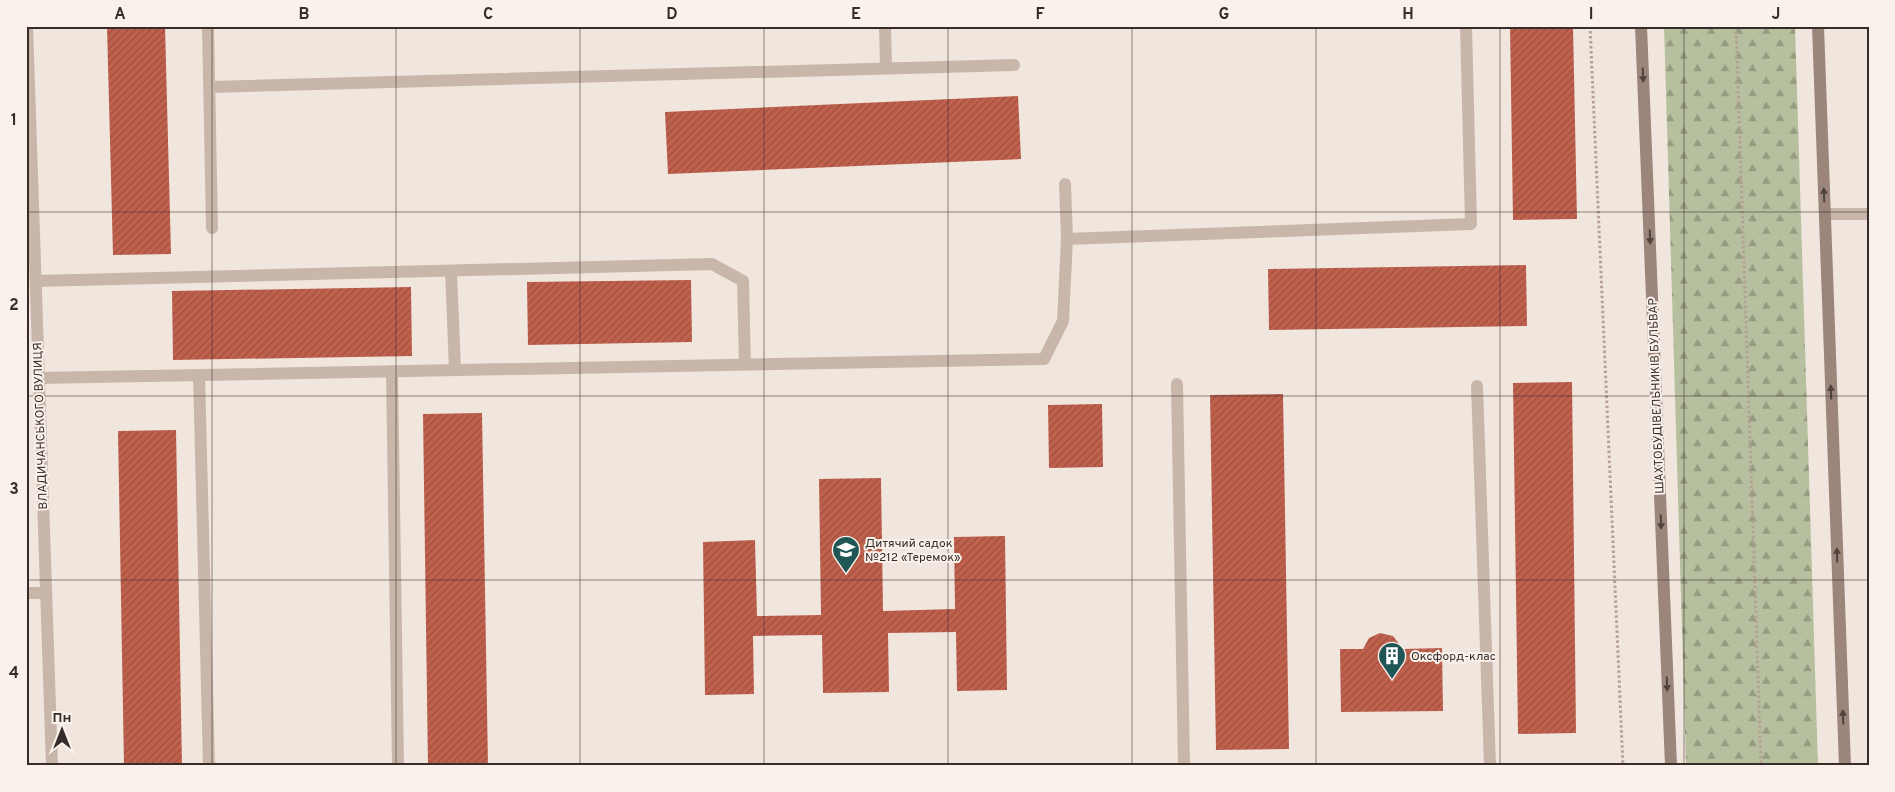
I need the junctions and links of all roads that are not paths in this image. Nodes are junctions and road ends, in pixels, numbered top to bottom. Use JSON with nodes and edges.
{"nodes":[{"id":1,"x":27,"y":26,"type":"edge"},
{"id":2,"x":208,"y":26,"type":"edge"},
{"id":3,"x":885,"y":26,"type":"edge"},
{"id":4,"x":1466,"y":26,"type":"edge"},
{"id":5,"x":1641,"y":26,"type":"edge"},
{"id":6,"x":1818,"y":26,"type":"edge"},
{"id":7,"x":1014,"y":65,"type":"dead end"},
{"id":8,"x":886,"y":68,"type":"junction"},
{"id":9,"x":210,"y":87,"type":"junction"},
{"id":10,"x":1065,"y":184,"type":"dead end"},
{"id":11,"x":1825,"y":214,"type":"junction"},
{"id":12,"x":1869,"y":214,"type":"edge"},
{"id":13,"x":212,"y":228,"type":"dead end"},
{"id":14,"x":1067,"y":240,"type":"junction"},
{"id":15,"x":451,"y":271,"type":"junction"},
{"id":16,"x":36,"y":281,"type":"junction"},
{"id":17,"x":745,"y":365,"type":"junction"},
{"id":18,"x":454,"y":370,"type":"junction"},
{"id":19,"x":392,"y":371,"type":"junction"},
{"id":20,"x":199,"y":375,"type":"junction"},
{"id":21,"x":39,"y":378,"type":"junction"},
{"id":22,"x":1177,"y":384,"type":"dead end"},
{"id":23,"x":1477,"y":386,"type":"dead end"},
{"id":24,"x":26,"y":593,"type":"edge"},
{"id":25,"x":46,"y":593,"type":"junction"},
{"id":26,"x":52,"y":766,"type":"edge"},
{"id":27,"x":209,"y":766,"type":"edge"},
{"id":28,"x":398,"y":766,"type":"edge"},
{"id":29,"x":1184,"y":766,"type":"edge"},
{"id":30,"x":1490,"y":766,"type":"edge"},
{"id":31,"x":1670,"y":766,"type":"edge"},
{"id":32,"x":1845,"y":766,"type":"edge"}],
"edges":[{"from":1,"to":16,"type":"street","name":"ВЛАДИЧАНСЬКОГО ВУЛИЦЯ"},
{"from":2,"to":9,"type":"street"},
{"from":3,"to":8,"type":"street"},
{"from":4,"to":14,"type":"street"},
{"from":5,"to":31,"type":"main road","name":"ШАХТОБУДІВЕЛЬНИКІВ БУЛЬВАР","one_way":true},
{"from":11,"to":6,"type":"main road","one_way":true},
{"from":7,"to":8,"type":"street"},
{"from":8,"to":9,"type":"street"},
{"from":9,"to":13,"type":"street"},
{"from":10,"to":14,"type":"street"},
{"from":11,"to":12,"type":"street"},
{"from":32,"to":11,"type":"main road","one_way":true},
{"from":14,"to":17,"type":"street"},
{"from":15,"to":16,"type":"street"},
{"from":15,"to":17,"type":"street"},
{"from":15,"to":18,"type":"street"},
{"from":16,"to":21,"type":"street","name":"ВЛАДИЧАНСЬКОГО ВУЛИЦЯ"},
{"from":17,"to":18,"type":"street"},
{"from":18,"to":19,"type":"street"},
{"from":19,"to":20,"type":"street"},
{"from":19,"to":28,"type":"street"},
{"from":20,"to":21,"type":"street"},
{"from":20,"to":27,"type":"street"},
{"from":21,"to":25,"type":"street","name":"ВЛАДИЧАНСЬКОГО ВУЛИЦЯ"},
{"from":22,"to":29,"type":"street"},
{"from":23,"to":30,"type":"street"},
{"from":24,"to":25,"type":"street"},
{"from":25,"to":26,"type":"street","name":"ВЛАДИЧАНСЬКОГО ВУЛИЦЯ"}]}
